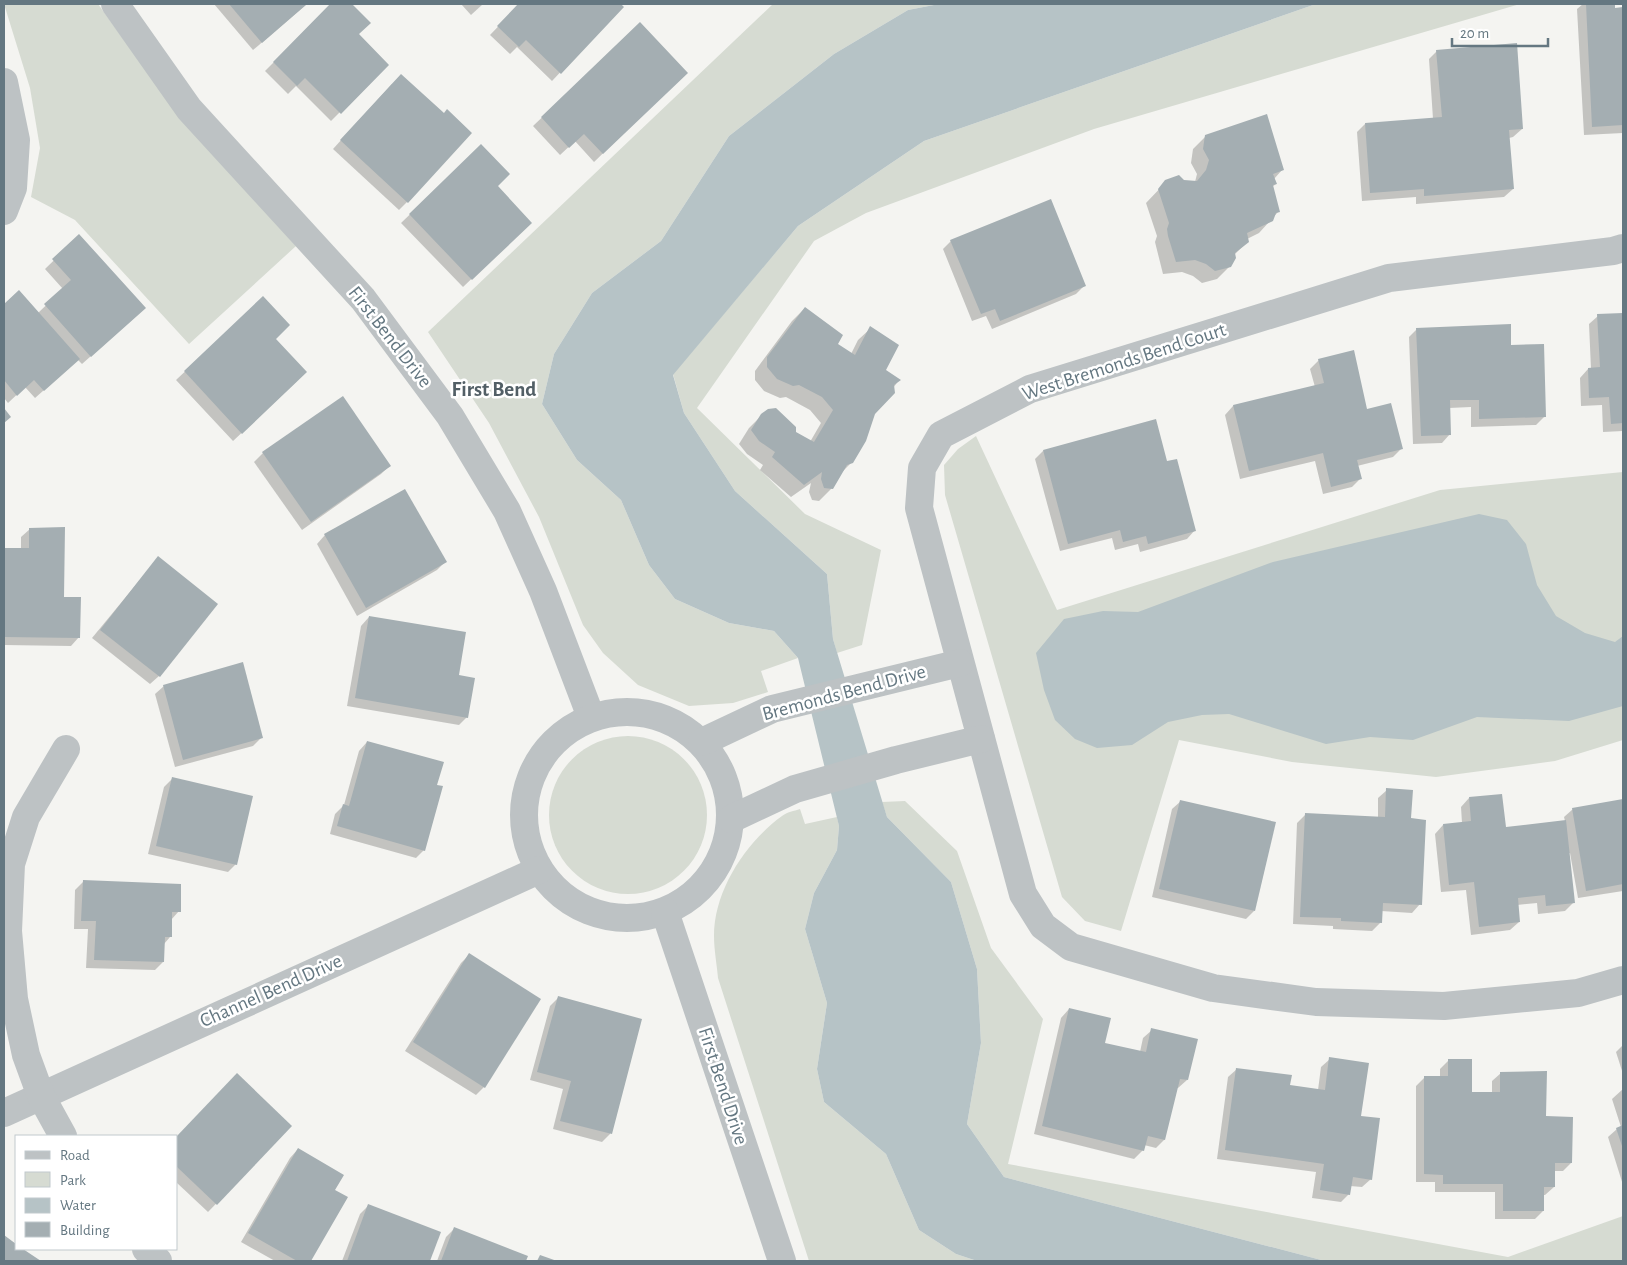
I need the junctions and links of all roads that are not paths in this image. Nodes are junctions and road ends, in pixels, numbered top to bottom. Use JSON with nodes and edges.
{"nodes":[{"id":1,"x":115,"y":4,"type":"edge"},
{"id":2,"x":4,"y":82,"type":"edge"},
{"id":3,"x":4,"y":211,"type":"edge"},
{"id":4,"x":1623,"y":248,"type":"edge"},
{"id":5,"x":960,"y":662,"type":"junction"},
{"id":6,"x":591,"y":718,"type":"junction"},
{"id":7,"x":981,"y":739,"type":"junction"},
{"id":8,"x":702,"y":742,"type":"junction"},
{"id":9,"x":66,"y":750,"type":"dead end"},
{"id":10,"x":731,"y":819,"type":"junction"},
{"id":11,"x":539,"y":870,"type":"junction"},
{"id":12,"x":665,"y":912,"type":"junction"},
{"id":13,"x":1623,"y":980,"type":"edge"},
{"id":14,"x":41,"y":1096,"type":"junction"},
{"id":15,"x":4,"y":1113,"type":"edge"},
{"id":16,"x":62,"y":1135,"type":"edge"},
{"id":17,"x":147,"y":1250,"type":"edge"},
{"id":18,"x":158,"y":1261,"type":"edge"},
{"id":19,"x":782,"y":1261,"type":"edge"}],
"edges":[{"from":1,"to":6,"type":"street","name":"First Bend Drive"},
{"from":2,"to":3,"type":"street"},
{"from":4,"to":5,"type":"street","name":"West Bremonds Bend Court"},
{"from":5,"to":7,"type":"street","name":"West Bremonds Bend Court"},
{"from":5,"to":8,"type":"street","name":"Bremonds Bend Drive"},
{"from":6,"to":8,"type":"street"},
{"from":6,"to":11,"type":"street"},
{"from":7,"to":10,"type":"street"},
{"from":7,"to":13,"type":"street","name":"West Bremonds Bend Court"},
{"from":8,"to":10,"type":"street"},
{"from":9,"to":14,"type":"street"},
{"from":10,"to":12,"type":"street"},
{"from":11,"to":12,"type":"street"},
{"from":11,"to":14,"type":"street","name":"Channel Bend Drive"},
{"from":12,"to":19,"type":"street","name":"First Bend Drive"},
{"from":14,"to":15,"type":"street","name":"Channel Bend Drive"},
{"from":14,"to":16,"type":"street"},
{"from":17,"to":18,"type":"street"}]}
